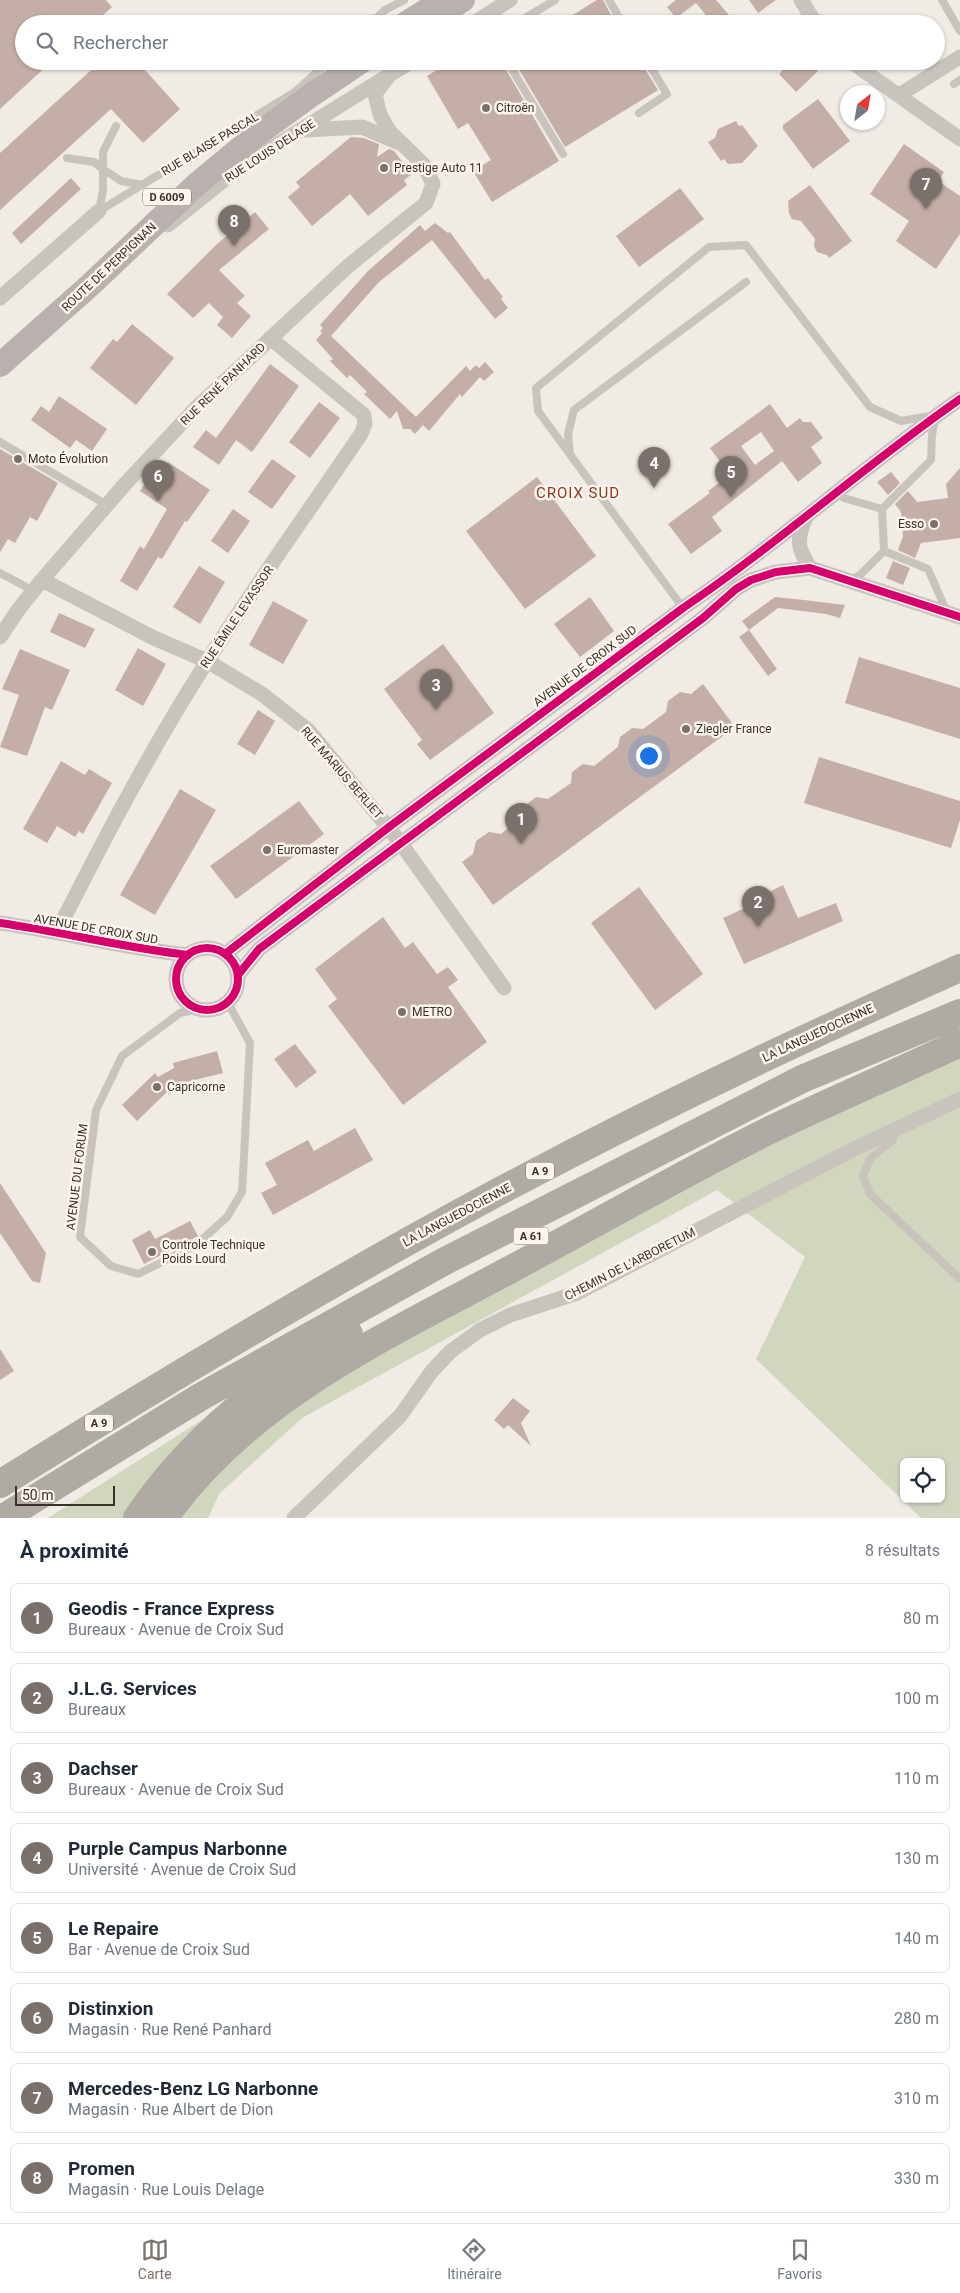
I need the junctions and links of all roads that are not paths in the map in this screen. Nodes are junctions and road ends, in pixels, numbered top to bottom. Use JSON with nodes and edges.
{"nodes":[{"id":1,"x":404,"y":0,"type":"edge"},
{"id":2,"x":443,"y":0,"type":"edge"},
{"id":3,"x":463,"y":0,"type":"edge"},
{"id":4,"x":510,"y":0,"type":"edge"},
{"id":5,"x":555,"y":0,"type":"edge"},
{"id":6,"x":609,"y":0,"type":"edge"},
{"id":7,"x":801,"y":0,"type":"edge"},
{"id":8,"x":942,"y":0,"type":"edge"},
{"id":9,"x":380,"y":15,"type":"edge"},
{"id":10,"x":419,"y":15,"type":"edge"},
{"id":11,"x":439,"y":15,"type":"edge"},
{"id":12,"x":490,"y":15,"type":"edge"},
{"id":13,"x":530,"y":15,"type":"edge"},
{"id":14,"x":618,"y":15,"type":"edge"},
{"id":15,"x":810,"y":15,"type":"edge"},
{"id":16,"x":960,"y":31,"type":"edge"},
{"id":17,"x":960,"y":57,"type":"edge"},
{"id":18,"x":945,"y":66,"type":"edge"},
{"id":19,"x":319,"y":70,"type":"edge"},
{"id":20,"x":330,"y":70,"type":"edge"},
{"id":21,"x":349,"y":70,"type":"edge"},
{"id":22,"x":398,"y":70,"type":"edge"},
{"id":23,"x":512,"y":70,"type":"edge"},
{"id":24,"x":652,"y":70,"type":"edge"},
{"id":25,"x":863,"y":70,"type":"edge"},
{"id":26,"x":939,"y":70,"type":"edge"},
{"id":27,"x":388,"y":76,"type":"junction"},
{"id":28,"x":295,"y":92,"type":"junction"},
{"id":29,"x":899,"y":95,"type":"junction"},
{"id":30,"x":639,"y":113,"type":"dead end"},
{"id":31,"x":116,"y":126,"type":"dead end"},
{"id":32,"x":300,"y":130,"type":"junction"},
{"id":33,"x":960,"y":139,"type":"edge"},
{"id":34,"x":408,"y":146,"type":"junction"},
{"id":35,"x":563,"y":154,"type":"dead end"},
{"id":36,"x":67,"y":158,"type":"dead end"},
{"id":37,"x":103,"y":169,"type":"junction"},
{"id":38,"x":143,"y":185,"type":"junction"},
{"id":39,"x":99,"y":211,"type":"junction"},
{"id":40,"x":746,"y":282,"type":"dead end"},
{"id":41,"x":88,"y":287,"type":"junction"},
{"id":42,"x":4,"y":292,"type":"edge"},
{"id":43,"x":270,"y":338,"type":"junction"},
{"id":44,"x":0,"y":347,"type":"edge"},
{"id":45,"x":0,"y":365,"type":"edge"},
{"id":46,"x":960,"y":399,"type":"edge"},
{"id":47,"x":936,"y":416,"type":"junction"},
{"id":48,"x":0,"y":442,"type":"edge"},
{"id":49,"x":570,"y":454,"type":"junction"},
{"id":50,"x":836,"y":492,"type":"junction"},
{"id":51,"x":107,"y":505,"type":"junction"},
{"id":52,"x":882,"y":509,"type":"junction"},
{"id":53,"x":806,"y":515,"type":"junction"},
{"id":54,"x":884,"y":551,"type":"junction"},
{"id":55,"x":810,"y":568,"type":"junction"},
{"id":56,"x":0,"y":573,"type":"edge"},
{"id":57,"x":849,"y":580,"type":"junction"},
{"id":58,"x":38,"y":585,"type":"junction"},
{"id":59,"x":683,"y":608,"type":"junction"},
{"id":60,"x":953,"y":615,"type":"edge"},
{"id":61,"x":0,"y":638,"type":"edge"},
{"id":62,"x":207,"y":661,"type":"junction"},
{"id":63,"x":389,"y":827,"type":"junction"},
{"id":64,"x":400,"y":842,"type":"junction"},
{"id":65,"x":0,"y":923,"type":"edge"},
{"id":66,"x":57,"y":932,"type":"junction"},
{"id":67,"x":153,"y":951,"type":"junction"},
{"id":68,"x":225,"y":954,"type":"junction"},
{"id":69,"x":188,"y":955,"type":"junction"},
{"id":70,"x":960,"y":968,"type":"edge"},
{"id":71,"x":177,"y":973,"type":"junction"},
{"id":72,"x":238,"y":975,"type":"junction"},
{"id":73,"x":504,"y":988,"type":"dead end"},
{"id":74,"x":228,"y":1003,"type":"junction"},
{"id":75,"x":199,"y":1009,"type":"junction"},
{"id":76,"x":960,"y":1014,"type":"edge"},
{"id":77,"x":960,"y":1043,"type":"edge"},
{"id":78,"x":960,"y":1099,"type":"edge"},
{"id":79,"x":894,"y":1131,"type":"junction"},
{"id":80,"x":687,"y":1137,"type":"junction"},
{"id":81,"x":494,"y":1279,"type":"junction"},
{"id":82,"x":960,"y":1279,"type":"edge"},
{"id":83,"x":0,"y":1484,"type":"edge"},
{"id":84,"x":3,"y":1518,"type":"edge"},
{"id":85,"x":137,"y":1518,"type":"edge"},
{"id":86,"x":164,"y":1518,"type":"edge"},
{"id":87,"x":182,"y":1518,"type":"edge"},
{"id":88,"x":294,"y":1518,"type":"edge"}],
"edges":[{"from":1,"to":9,"type":"lane"},
{"from":2,"to":10,"type":"main road"},
{"from":3,"to":11,"type":"main road"},
{"from":4,"to":12,"type":"street"},
{"from":5,"to":13,"type":"lane"},
{"from":6,"to":14,"type":"lane"},
{"from":7,"to":15,"type":"street"},
{"from":8,"to":16,"type":"lane"},
{"from":17,"to":18,"type":"street"},
{"from":19,"to":28,"type":"lane","name":"RUE BLAISE PASCAL"},
{"from":20,"to":28,"type":"main road","name":"ROUTE DE PERPIGNAN","number":"D 6009"},
{"from":21,"to":41,"type":"main road","name":"ROUTE DE PERPIGNAN","number":"D 6009"},
{"from":22,"to":27,"type":"street","name":"RUE LOUIS DELAGE"},
{"from":23,"to":35,"type":"lane"},
{"from":24,"to":30,"type":"lane"},
{"from":25,"to":29,"type":"street"},
{"from":26,"to":29,"type":"street"},
{"from":27,"to":32,"type":"street","name":"RUE LOUIS DELAGE"},
{"from":27,"to":34,"type":"street","name":"RUE RENÉ PANHARD"},
{"from":28,"to":38,"type":"lane","name":"RUE BLAISE PASCAL"},
{"from":28,"to":44,"type":"main road","name":"ROUTE DE PERPIGNAN","number":"D 6009"},
{"from":29,"to":33,"type":"street"},
{"from":31,"to":37,"type":"lane"},
{"from":32,"to":34,"type":"street","name":"RUE RENÉ PANHARD"},
{"from":32,"to":41,"type":"street","name":"RUE LOUIS DELAGE"},
{"from":34,"to":43,"type":"street","name":"RUE RENÉ PANHARD"},
{"from":36,"to":37,"type":"lane"},
{"from":37,"to":38,"type":"lane"},
{"from":37,"to":39,"type":"lane"},
{"from":38,"to":39,"type":"lane","name":"RUE BLAISE PASCAL"},
{"from":39,"to":42,"type":"street","name":"RUE BLAISE PASCAL"},
{"from":40,"to":49,"type":"lane"},
{"from":41,"to":45,"type":"main road","name":"ROUTE DE PERPIGNAN","number":"D 6009"},
{"from":43,"to":51,"type":"street","name":"RUE RENÉ PANHARD"},
{"from":43,"to":62,"type":"street","name":"RUE ÉMILE LEVASSOR"},
{"from":46,"to":47,"type":"street","name":"AVENUE DE CROIX SUD"},
{"from":47,"to":49,"type":"lane"},
{"from":47,"to":50,"type":"street","name":"AVENUE DE CROIX SUD"},
{"from":47,"to":52,"type":"lane"},
{"from":48,"to":51,"type":"lane"},
{"from":49,"to":59,"type":"lane"},
{"from":50,"to":52,"type":"lane"},
{"from":50,"to":53,"type":"street","name":"AVENUE DE CROIX SUD"},
{"from":51,"to":58,"type":"street","name":"RUE RENÉ PANHARD"},
{"from":52,"to":54,"type":"lane"},
{"from":53,"to":55,"type":"street"},
{"from":53,"to":59,"type":"street","name":"AVENUE DE CROIX SUD"},
{"from":54,"to":57,"type":"lane"},
{"from":54,"to":60,"type":"lane"},
{"from":55,"to":57,"type":"street"},
{"from":55,"to":64,"type":"street"},
{"from":56,"to":58,"type":"lane"},
{"from":57,"to":60,"type":"street"},
{"from":58,"to":61,"type":"street","name":"RUE RENÉ PANHARD"},
{"from":58,"to":62,"type":"street","name":"RUE MARIUS BERLIET"},
{"from":59,"to":63,"type":"street","name":"AVENUE DE CROIX SUD"},
{"from":62,"to":63,"type":"street","name":"RUE MARIUS BERLIET"},
{"from":62,"to":66,"type":"street","name":"RUE ÉMILE LEVASSOR"},
{"from":63,"to":64,"type":"street","name":"RUE MARIUS BERLIET"},
{"from":63,"to":68,"type":"street","name":"AVENUE DE CROIX SUD"},
{"from":64,"to":72,"type":"street"},
{"from":64,"to":73,"type":"street","name":"RUE MARIUS BERLIET"},
{"from":65,"to":66,"type":"street","name":"AVENUE DE CROIX SUD"},
{"from":66,"to":67,"type":"street","name":"AVENUE DE CROIX SUD"},
{"from":67,"to":69,"type":"street","name":"AVENUE DE CROIX SUD"},
{"from":67,"to":71,"type":"street","name":"AVENUE DE CROIX SUD"},
{"from":68,"to":69,"type":"street"},
{"from":68,"to":72,"type":"street"},
{"from":69,"to":71,"type":"street"},
{"from":70,"to":83,"type":"highway","name":"LA LANGUEDOCIENNE","number":"A 9"},
{"from":71,"to":75,"type":"street"},
{"from":72,"to":74,"type":"street"},
{"from":74,"to":75,"type":"street"},
{"from":74,"to":75,"type":"lane","name":"AVENUE DU FORUM"},
{"from":76,"to":80,"type":"highway","number":"A 9"},
{"from":77,"to":81,"type":"highway"},
{"from":78,"to":79,"type":"street","name":"CHEMIN DE L'ARBORETUM"},
{"from":79,"to":82,"type":"lane"},
{"from":79,"to":88,"type":"street","name":"CHEMIN DE L'ARBORETUM"},
{"from":80,"to":84,"type":"highway","number":"A 9"},
{"from":80,"to":85,"type":"highway","number":"A 61"},
{"from":81,"to":86,"type":"highway"},
{"from":81,"to":87,"type":"highway"}]}
